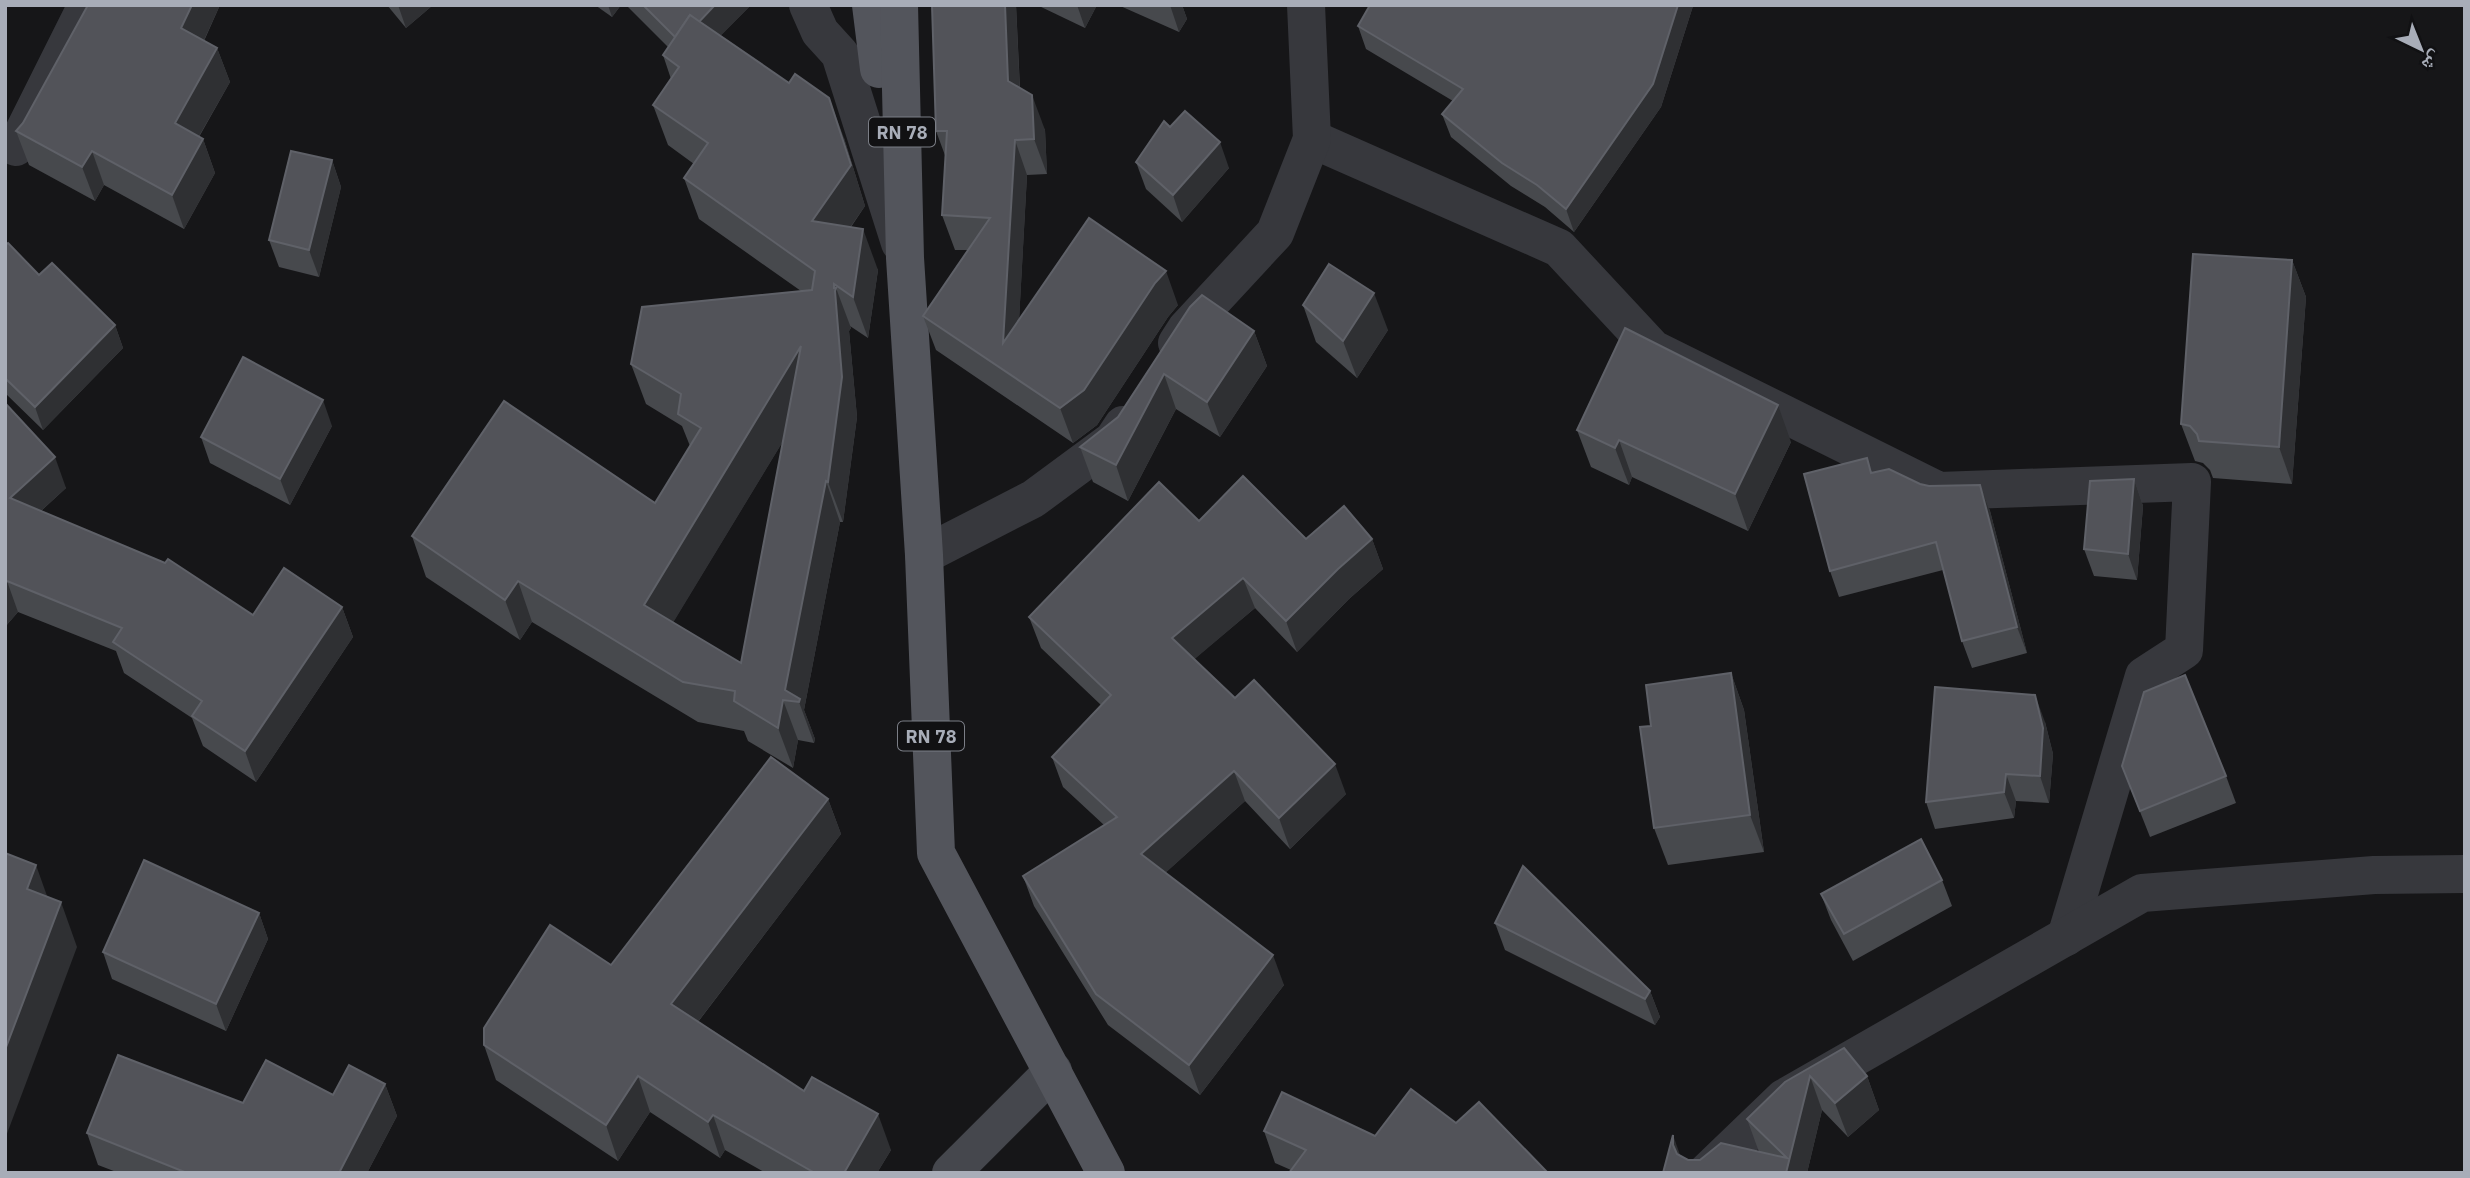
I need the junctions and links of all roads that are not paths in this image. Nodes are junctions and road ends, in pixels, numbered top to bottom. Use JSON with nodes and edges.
{"nodes":[{"id":1,"x":87,"y":5,"type":"edge"},
{"id":2,"x":808,"y":5,"type":"edge"},
{"id":3,"x":871,"y":5,"type":"edge"},
{"id":4,"x":899,"y":5,"type":"edge"},
{"id":5,"x":1306,"y":5,"type":"edge"},
{"id":6,"x":1312,"y":139,"type":"junction"},
{"id":7,"x":16,"y":147,"type":"edge"},
{"id":8,"x":905,"y":258,"type":"junction"},
{"id":9,"x":925,"y":555,"type":"junction"},
{"id":10,"x":2465,"y":874,"type":"edge"},
{"id":11,"x":2066,"y":937,"type":"junction"},
{"id":12,"x":1053,"y":1071,"type":"junction"},
{"id":13,"x":951,"y":1173,"type":"edge"},
{"id":14,"x":1106,"y":1173,"type":"edge"},
{"id":15,"x":1706,"y":1173,"type":"edge"}],
"edges":[{"from":1,"to":7,"type":"street"},
{"from":2,"to":8,"type":"street"},
{"from":3,"to":8,"type":"main road"},
{"from":4,"to":8,"type":"main road","number":"RN 78"},
{"from":5,"to":6,"type":"street"},
{"from":6,"to":9,"type":"street"},
{"from":6,"to":11,"type":"street"},
{"from":8,"to":9,"type":"main road","number":"RN 78"},
{"from":9,"to":12,"type":"main road","number":"RN 78"},
{"from":10,"to":11,"type":"street"},
{"from":11,"to":15,"type":"street"},
{"from":12,"to":13,"type":"main road"},
{"from":12,"to":14,"type":"main road","number":"RN 78"}]}
